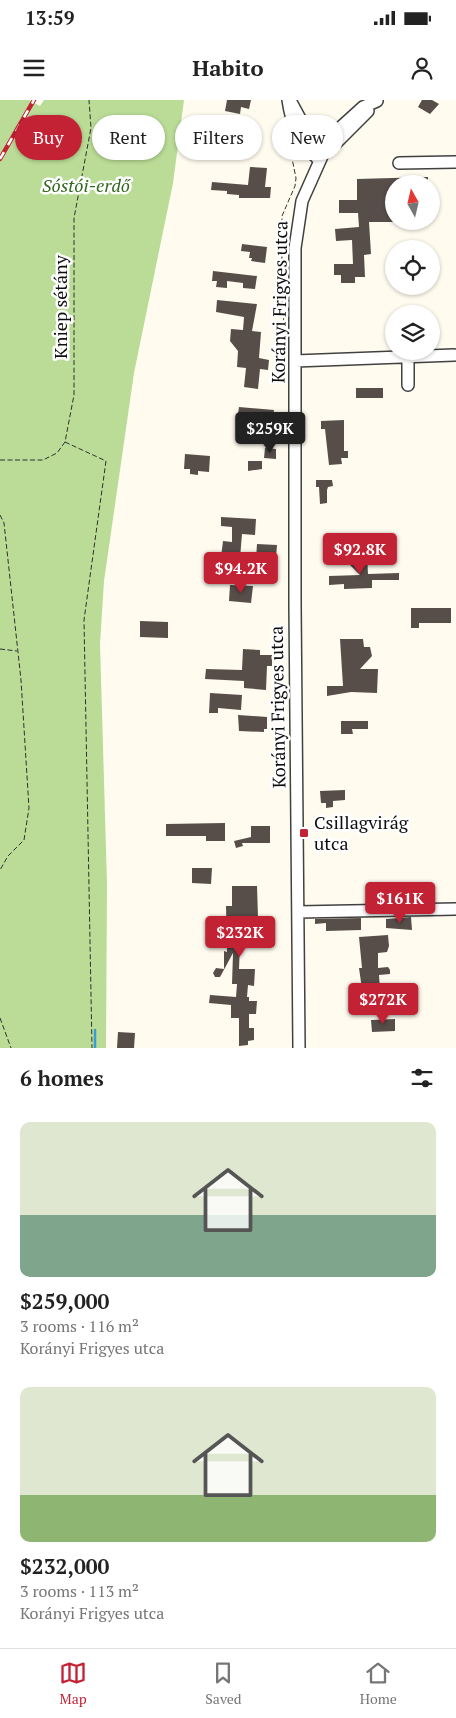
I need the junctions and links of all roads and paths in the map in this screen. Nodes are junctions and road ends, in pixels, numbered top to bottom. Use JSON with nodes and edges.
{"nodes":[{"id":1,"x":89,"y":100,"type":"edge"},
{"id":2,"x":289,"y":100,"type":"edge"},
{"id":3,"x":378,"y":100,"type":"edge"},
{"id":4,"x":290,"y":115,"type":"edge"},
{"id":5,"x":298,"y":115,"type":"edge"},
{"id":6,"x":343,"y":137,"type":"edge"},
{"id":7,"x":319,"y":160,"type":"edge"},
{"id":8,"x":456,"y":162,"type":"edge"},
{"id":9,"x":399,"y":163,"type":"dead end"},
{"id":10,"x":385,"y":355,"type":"edge"},
{"id":11,"x":440,"y":355,"type":"edge"},
{"id":12,"x":454,"y":355,"type":"dead end"},
{"id":13,"x":408,"y":360,"type":"edge"},
{"id":14,"x":295,"y":361,"type":"junction"},
{"id":15,"x":408,"y":385,"type":"dead end"},
{"id":16,"x":65,"y":442,"type":"junction"},
{"id":17,"x":0,"y":460,"type":"edge"},
{"id":18,"x":0,"y":515,"type":"edge"},
{"id":19,"x":0,"y":649,"type":"edge"},
{"id":20,"x":18,"y":652,"type":"junction"},
{"id":21,"x":0,"y":870,"type":"edge"},
{"id":22,"x":456,"y":909,"type":"edge"},
{"id":23,"x":298,"y":912,"type":"junction"},
{"id":24,"x":0,"y":1018,"type":"edge"},
{"id":25,"x":11,"y":1048,"type":"edge"},
{"id":26,"x":92,"y":1048,"type":"edge"},
{"id":27,"x":300,"y":1048,"type":"edge"}],
"edges":[{"from":1,"to":16,"type":"path","name":"Kniep sétány"},
{"from":2,"to":4,"type":"street"},
{"from":2,"to":5,"type":"street"},
{"from":3,"to":6,"type":"street"},
{"from":7,"to":14,"type":"street","name":"Korányi Frigyes utca"},
{"from":8,"to":9,"type":"street"},
{"from":10,"to":14,"type":"street"},
{"from":11,"to":12,"type":"street"},
{"from":13,"to":15,"type":"street"},
{"from":14,"to":23,"type":"street","name":"Korányi Frigyes utca"},
{"from":16,"to":17,"type":"path"},
{"from":16,"to":26,"type":"path"},
{"from":18,"to":20,"type":"path"},
{"from":19,"to":20,"type":"path"},
{"from":20,"to":21,"type":"path"},
{"from":22,"to":23,"type":"street"},
{"from":23,"to":27,"type":"street","name":"Korányi Frigyes utca"},
{"from":24,"to":25,"type":"path"}]}
